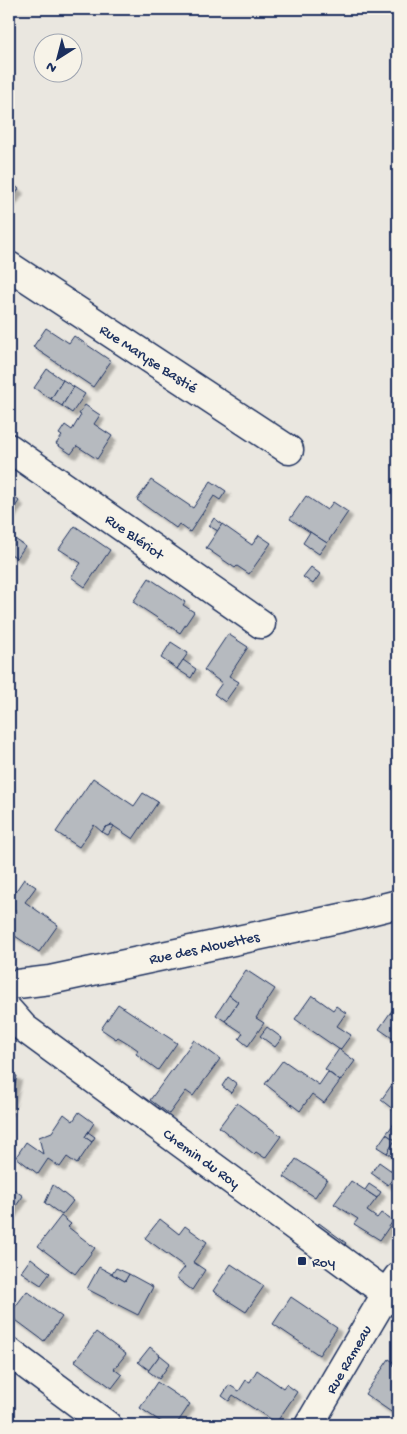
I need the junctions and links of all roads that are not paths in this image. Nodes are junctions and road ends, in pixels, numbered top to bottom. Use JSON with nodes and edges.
{"nodes":[{"id":1,"x":9,"y":266,"type":"edge"},
{"id":2,"x":9,"y":448,"type":"edge"},
{"id":3,"x":289,"y":450,"type":"dead end"},
{"id":4,"x":261,"y":624,"type":"dead end"},
{"id":5,"x":398,"y":904,"type":"edge"},
{"id":6,"x":9,"y":985,"type":"edge"},
{"id":7,"x":9,"y":1011,"type":"edge"},
{"id":8,"x":394,"y":1291,"type":"edge"},
{"id":9,"x":9,"y":1352,"type":"edge"},
{"id":10,"x":107,"y":1425,"type":"edge"},
{"id":11,"x":309,"y":1425,"type":"edge"}],
"edges":[{"from":1,"to":3,"type":"street","name":"Rue Maryse Bastié"},
{"from":2,"to":4,"type":"street","name":"Rue Blériot"},
{"from":5,"to":6,"type":"street","name":"Rue des Alouettes"},
{"from":7,"to":8,"type":"street","name":"Chemin du Roy"},
{"from":8,"to":11,"type":"street","name":"Rue Rameau"},
{"from":9,"to":10,"type":"street"}]}
